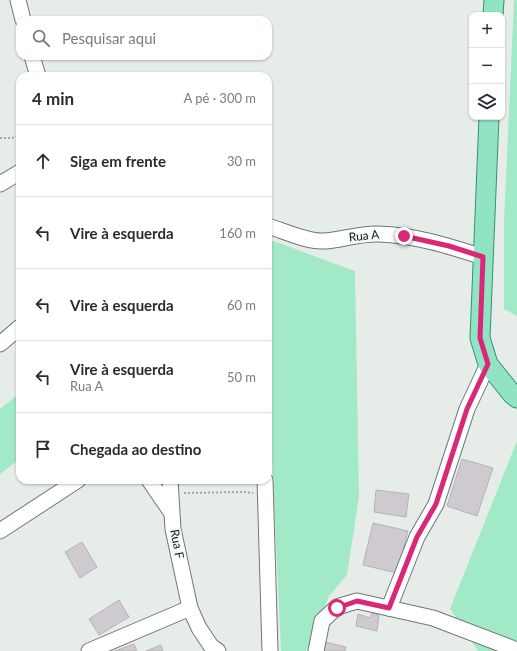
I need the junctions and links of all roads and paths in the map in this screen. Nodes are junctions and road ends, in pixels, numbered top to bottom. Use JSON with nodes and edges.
{"nodes":[{"id":1,"x":18,"y":0,"type":"edge"},
{"id":2,"x":494,"y":0,"type":"edge"},
{"id":3,"x":493,"y":12,"type":"edge"},
{"id":4,"x":22,"y":16,"type":"edge"},
{"id":5,"x":33,"y":60,"type":"edge"},
{"id":6,"x":37,"y":72,"type":"edge"},
{"id":7,"x":489,"y":120,"type":"edge"},
{"id":8,"x":16,"y":136,"type":"edge"},
{"id":9,"x":0,"y":138,"type":"edge"},
{"id":10,"x":16,"y":174,"type":"edge"},
{"id":11,"x":0,"y":184,"type":"edge"},
{"id":12,"x":272,"y":227,"type":"edge"},
{"id":13,"x":483,"y":257,"type":"junction"},
{"id":14,"x":16,"y":330,"type":"edge"},
{"id":15,"x":0,"y":344,"type":"edge"},
{"id":16,"x":488,"y":364,"type":"junction"},
{"id":17,"x":517,"y":398,"type":"edge"},
{"id":18,"x":72,"y":484,"type":"edge"},
{"id":19,"x":152,"y":484,"type":"edge"},
{"id":20,"x":170,"y":487,"type":"edge"},
{"id":21,"x":265,"y":487,"type":"edge"},
{"id":22,"x":172,"y":513,"type":"junction"},
{"id":23,"x":0,"y":531,"type":"edge"},
{"id":24,"x":190,"y":608,"type":"junction"},
{"id":25,"x":389,"y":608,"type":"junction"},
{"id":26,"x":517,"y":650,"type":"edge"},
{"id":27,"x":89,"y":651,"type":"edge"},
{"id":28,"x":218,"y":651,"type":"edge"},
{"id":29,"x":270,"y":651,"type":"edge"},
{"id":30,"x":316,"y":651,"type":"edge"}],
"edges":[{"from":1,"to":4,"type":"street"},
{"from":2,"to":3,"type":"main road"},
{"from":5,"to":6,"type":"street"},
{"from":7,"to":13,"type":"main road"},
{"from":8,"to":9,"type":"path"},
{"from":10,"to":11,"type":"street"},
{"from":12,"to":13,"type":"street","name":"Rua A"},
{"from":13,"to":16,"type":"main road"},
{"from":14,"to":15,"type":"street"},
{"from":16,"to":17,"type":"main road"},
{"from":16,"to":25,"type":"street"},
{"from":18,"to":23,"type":"street"},
{"from":19,"to":22,"type":"street"},
{"from":20,"to":21,"type":"path"},
{"from":20,"to":22,"type":"street","name":"Rua F"},
{"from":21,"to":29,"type":"street"},
{"from":22,"to":24,"type":"street","name":"Rua F"},
{"from":24,"to":27,"type":"street"},
{"from":24,"to":28,"type":"street","name":"Rua F"},
{"from":25,"to":26,"type":"street"},
{"from":25,"to":30,"type":"street"}]}
